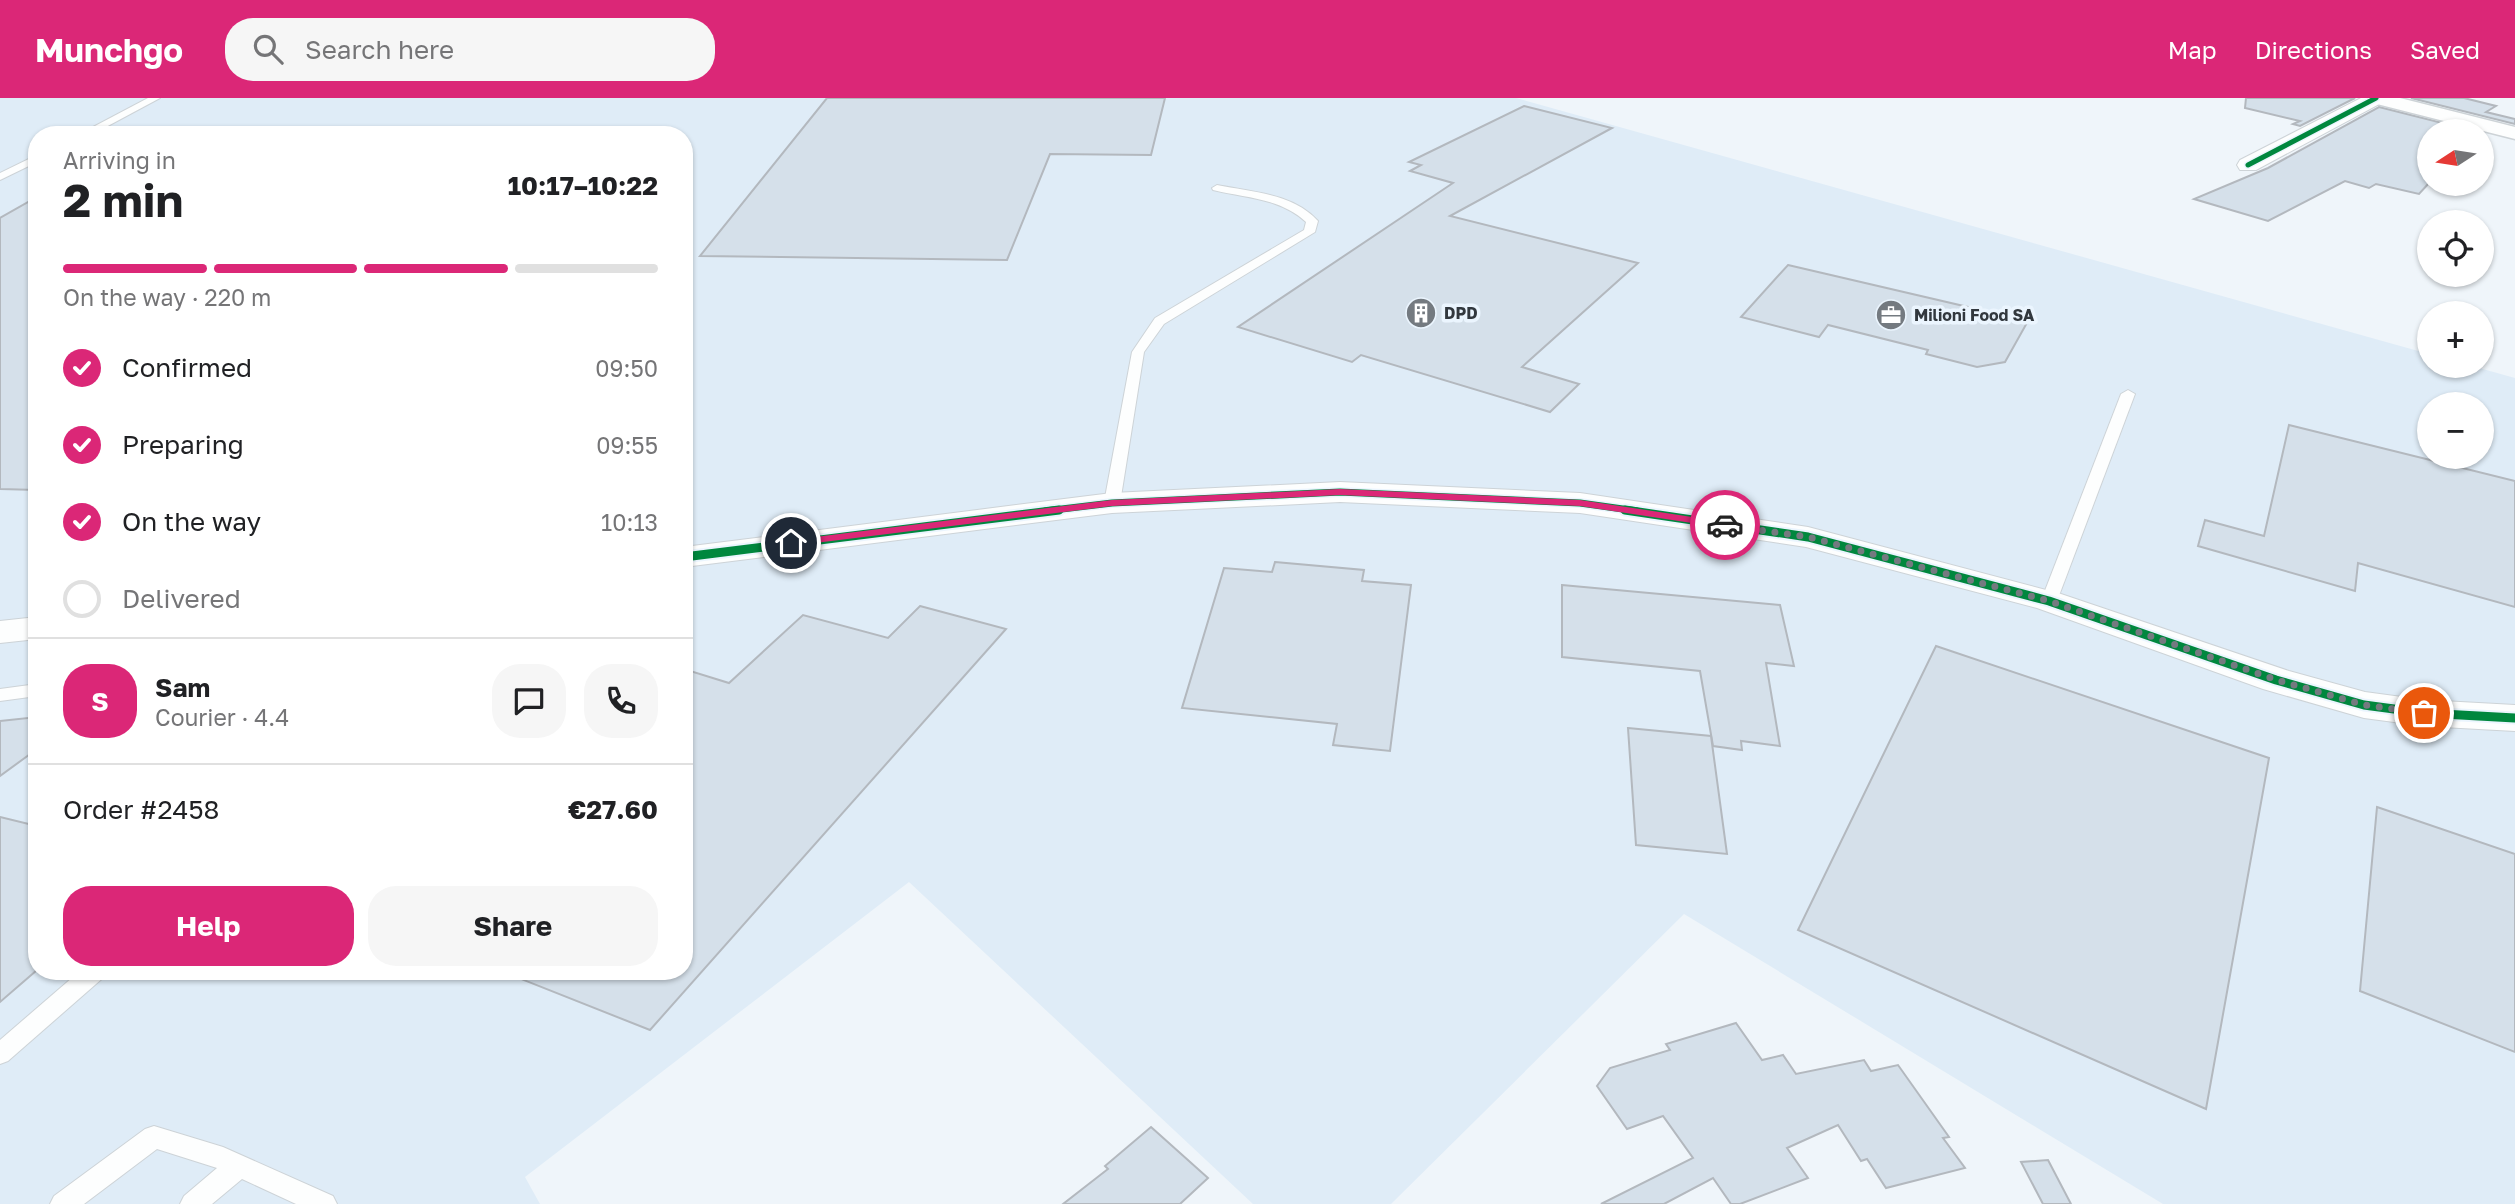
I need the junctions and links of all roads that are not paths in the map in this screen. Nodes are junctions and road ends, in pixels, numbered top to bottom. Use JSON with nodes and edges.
{"nodes":[{"id":1,"x":155,"y":98,"type":"edge"},
{"id":2,"x":2376,"y":98,"type":"edge"},
{"id":3,"x":101,"y":126,"type":"edge"},
{"id":4,"x":2515,"y":133,"type":"edge"},
{"id":5,"x":28,"y":163,"type":"edge"},
{"id":6,"x":2248,"y":165,"type":"dead end"},
{"id":7,"x":0,"y":177,"type":"edge"},
{"id":8,"x":1217,"y":188,"type":"dead end"},
{"id":9,"x":2128,"y":394,"type":"dead end"},
{"id":10,"x":1112,"y":503,"type":"junction"},
{"id":11,"x":693,"y":556,"type":"edge"},
{"id":12,"x":2049,"y":601,"type":"junction"},
{"id":13,"x":28,"y":629,"type":"edge"},
{"id":14,"x":0,"y":632,"type":"edge"},
{"id":15,"x":28,"y":691,"type":"edge"},
{"id":16,"x":0,"y":695,"type":"edge"},
{"id":17,"x":2515,"y":718,"type":"edge"},
{"id":18,"x":86,"y":980,"type":"edge"},
{"id":19,"x":0,"y":1054,"type":"edge"},
{"id":20,"x":239,"y":1166,"type":"junction"},
{"id":21,"x":63,"y":1204,"type":"edge"},
{"id":22,"x":193,"y":1204,"type":"edge"},
{"id":23,"x":324,"y":1204,"type":"edge"}],
"edges":[{"from":1,"to":3,"type":"lane"},
{"from":2,"to":4,"type":"street"},
{"from":2,"to":6,"type":"street"},
{"from":5,"to":7,"type":"lane"},
{"from":8,"to":10,"type":"lane"},
{"from":9,"to":12,"type":"lane"},
{"from":10,"to":11,"type":"street"},
{"from":10,"to":12,"type":"street"},
{"from":12,"to":17,"type":"street"},
{"from":13,"to":14,"type":"street"},
{"from":15,"to":16,"type":"lane"},
{"from":18,"to":19,"type":"lane"},
{"from":20,"to":21,"type":"lane"},
{"from":20,"to":22,"type":"lane"},
{"from":20,"to":23,"type":"lane"}]}
